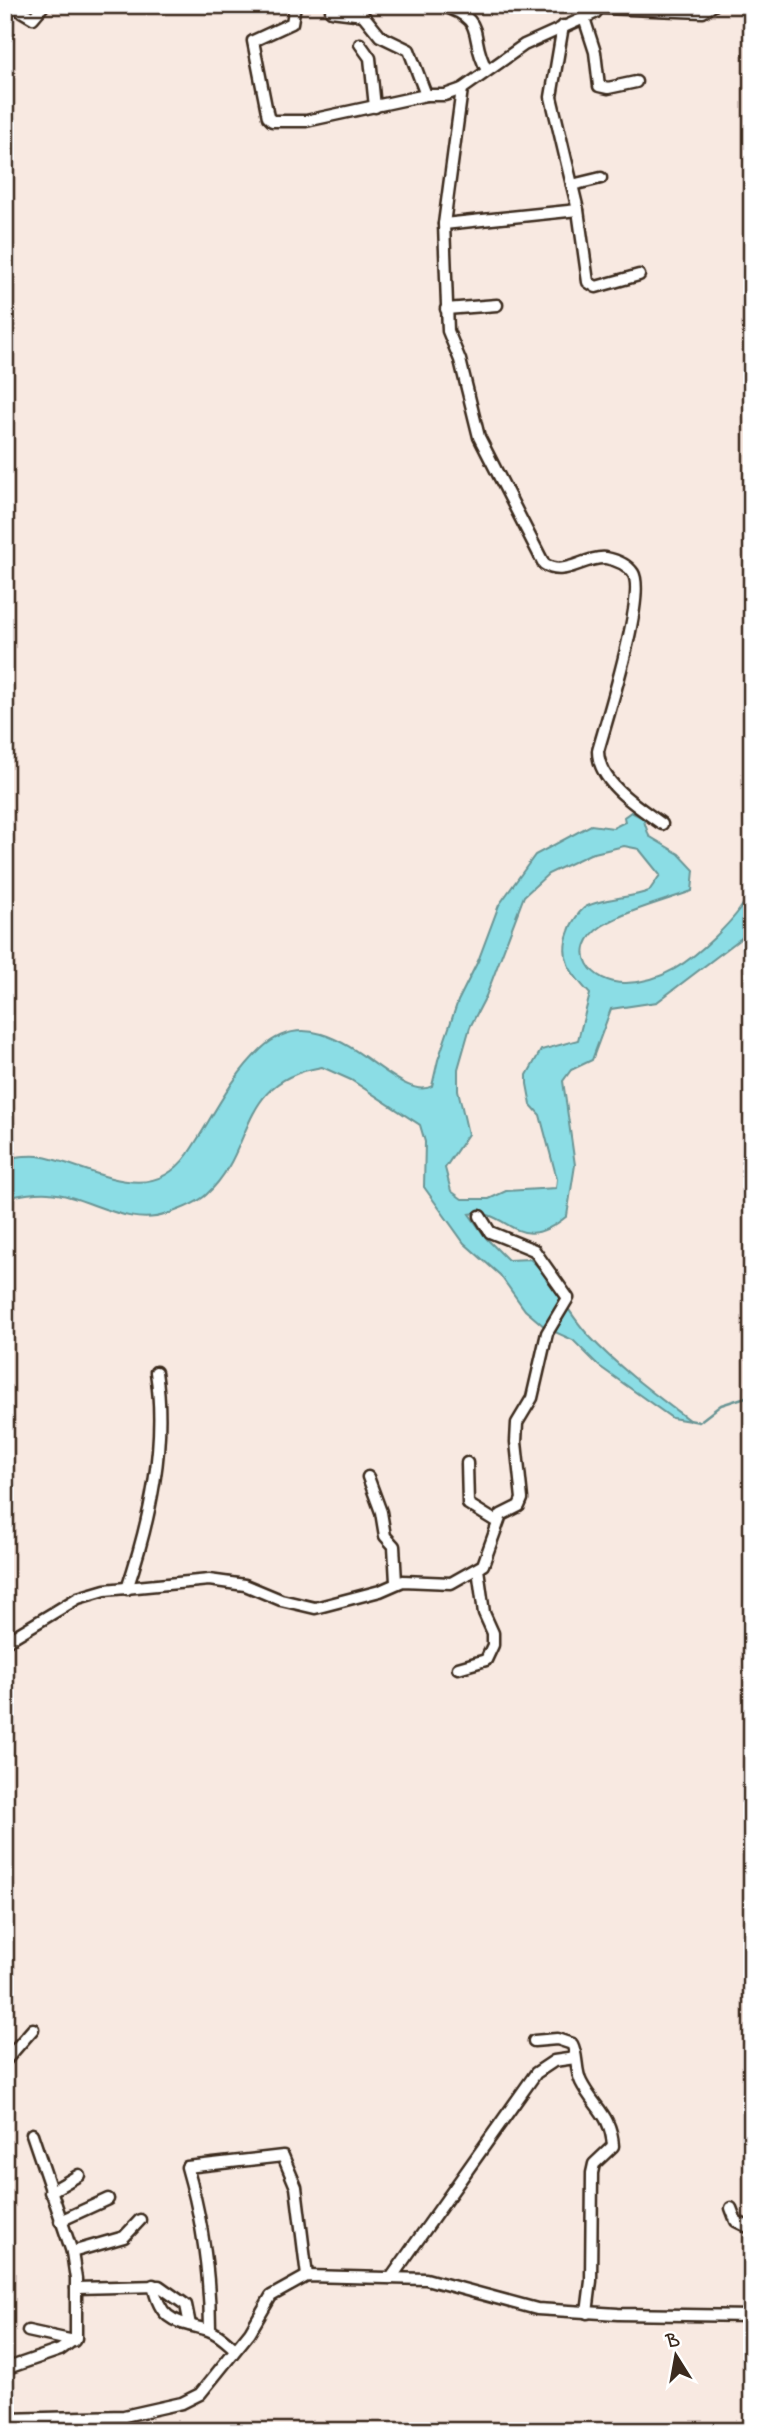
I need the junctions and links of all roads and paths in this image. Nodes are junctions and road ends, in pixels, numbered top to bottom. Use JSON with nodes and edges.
{"nodes":[{"id":1,"x":11,"y":5,"type":"edge"},
{"id":2,"x":44,"y":5,"type":"edge"},
{"id":3,"x":295,"y":5,"type":"edge"},
{"id":4,"x":441,"y":5,"type":"edge"},
{"id":5,"x":714,"y":5,"type":"edge"},
{"id":6,"x":603,"y":6,"type":"edge"},
{"id":7,"x":331,"y":10,"type":"dead end"},
{"id":8,"x":584,"y":18,"type":"junction"},
{"id":9,"x":563,"y":26,"type":"junction"},
{"id":10,"x":360,"y":44,"type":"dead end"},
{"id":11,"x":487,"y":70,"type":"junction"},
{"id":12,"x":636,"y":82,"type":"dead end"},
{"id":13,"x":462,"y":89,"type":"junction"},
{"id":14,"x":426,"y":95,"type":"junction"},
{"id":15,"x":376,"y":107,"type":"junction"},
{"id":16,"x":601,"y":178,"type":"dead end"},
{"id":17,"x":572,"y":185,"type":"junction"},
{"id":18,"x":578,"y":210,"type":"junction"},
{"id":19,"x":444,"y":224,"type":"junction"},
{"id":20,"x":639,"y":275,"type":"dead end"},
{"id":21,"x":496,"y":305,"type":"dead end"},
{"id":22,"x":446,"y":309,"type":"junction"},
{"id":23,"x":662,"y":824,"type":"dead end"},
{"id":24,"x":480,"y":1216,"type":"dead end"},
{"id":25,"x":156,"y":1372,"type":"dead end"},
{"id":26,"x":467,"y":1463,"type":"dead end"},
{"id":27,"x":368,"y":1477,"type":"dead end"},
{"id":28,"x":497,"y":1522,"type":"junction"},
{"id":29,"x":478,"y":1569,"type":"junction"},
{"id":30,"x":396,"y":1582,"type":"junction"},
{"id":31,"x":127,"y":1589,"type":"junction"},
{"id":32,"x":5,"y":1642,"type":"edge"},
{"id":33,"x":458,"y":1668,"type":"dead end"},
{"id":34,"x":33,"y":2029,"type":"dead end"},
{"id":35,"x":534,"y":2041,"type":"dead end"},
{"id":36,"x":575,"y":2058,"type":"junction"},
{"id":37,"x":5,"y":2061,"type":"edge"},
{"id":38,"x":32,"y":2134,"type":"dead end"},
{"id":39,"x":79,"y":2175,"type":"dead end"},
{"id":40,"x":50,"y":2192,"type":"junction"},
{"id":41,"x":108,"y":2199,"type":"dead end"},
{"id":42,"x":731,"y":2208,"type":"dead end"},
{"id":43,"x":140,"y":2220,"type":"dead end"},
{"id":44,"x":60,"y":2221,"type":"junction"},
{"id":45,"x":752,"y":2229,"type":"edge"},
{"id":46,"x":72,"y":2252,"type":"junction"},
{"id":47,"x":307,"y":2276,"type":"junction"},
{"id":48,"x":391,"y":2278,"type":"junction"},
{"id":49,"x":153,"y":2285,"type":"junction"},
{"id":50,"x":76,"y":2288,"type":"junction"},
{"id":51,"x":587,"y":2313,"type":"junction"},
{"id":52,"x":752,"y":2315,"type":"edge"},
{"id":53,"x":190,"y":2325,"type":"junction"},
{"id":54,"x":210,"y":2330,"type":"junction"},
{"id":55,"x":28,"y":2331,"type":"dead end"},
{"id":56,"x":74,"y":2341,"type":"junction"},
{"id":57,"x":235,"y":2349,"type":"junction"},
{"id":58,"x":5,"y":2369,"type":"edge"},
{"id":59,"x":5,"y":2419,"type":"edge"}],
"edges":[{"from":1,"to":2,"type":"street"},
{"from":3,"to":15,"type":"street"},
{"from":4,"to":11,"type":"street"},
{"from":5,"to":6,"type":"street"},
{"from":6,"to":8,"type":"street"},
{"from":7,"to":14,"type":"street"},
{"from":8,"to":9,"type":"street"},
{"from":8,"to":12,"type":"street"},
{"from":9,"to":11,"type":"street"},
{"from":9,"to":17,"type":"street"},
{"from":10,"to":15,"type":"street"},
{"from":11,"to":13,"type":"street"},
{"from":13,"to":14,"type":"street"},
{"from":13,"to":19,"type":"street"},
{"from":14,"to":15,"type":"street"},
{"from":16,"to":17,"type":"street"},
{"from":17,"to":18,"type":"street"},
{"from":18,"to":19,"type":"street"},
{"from":18,"to":20,"type":"street"},
{"from":19,"to":22,"type":"street"},
{"from":21,"to":22,"type":"street"},
{"from":22,"to":23,"type":"street"},
{"from":24,"to":28,"type":"street"},
{"from":25,"to":31,"type":"street"},
{"from":26,"to":28,"type":"street"},
{"from":27,"to":30,"type":"street"},
{"from":28,"to":29,"type":"street"},
{"from":29,"to":30,"type":"street"},
{"from":29,"to":33,"type":"street"},
{"from":30,"to":31,"type":"street"},
{"from":31,"to":32,"type":"street"},
{"from":34,"to":37,"type":"street"},
{"from":35,"to":36,"type":"street"},
{"from":36,"to":48,"type":"street"},
{"from":36,"to":51,"type":"street"},
{"from":38,"to":40,"type":"street"},
{"from":39,"to":40,"type":"street"},
{"from":40,"to":44,"type":"street"},
{"from":41,"to":44,"type":"street"},
{"from":42,"to":45,"type":"street"},
{"from":43,"to":46,"type":"street"},
{"from":44,"to":46,"type":"street"},
{"from":46,"to":50,"type":"street"},
{"from":47,"to":48,"type":"street"},
{"from":47,"to":54,"type":"street"},
{"from":47,"to":57,"type":"street"},
{"from":48,"to":51,"type":"street"},
{"from":49,"to":50,"type":"street"},
{"from":49,"to":53,"type":"street"},
{"from":49,"to":53,"type":"street"},
{"from":50,"to":56,"type":"street"},
{"from":51,"to":52,"type":"street"},
{"from":53,"to":54,"type":"street"},
{"from":54,"to":57,"type":"street"},
{"from":55,"to":56,"type":"street"},
{"from":56,"to":58,"type":"street"},
{"from":57,"to":59,"type":"street"}]}
